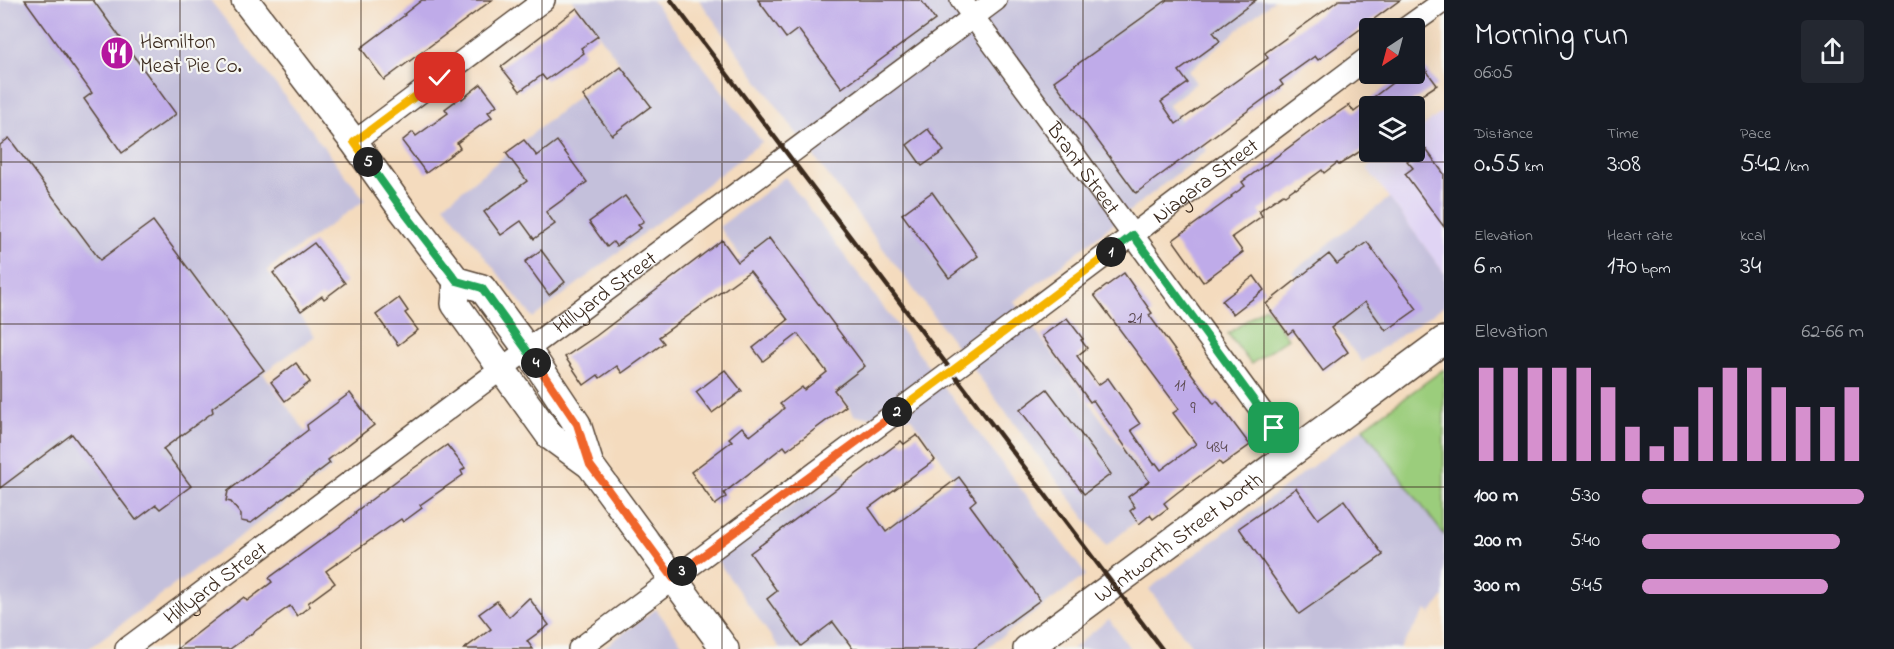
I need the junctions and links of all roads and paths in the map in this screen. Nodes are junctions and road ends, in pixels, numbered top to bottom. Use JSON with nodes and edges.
{"nodes":[{"id":1,"x":245,"y":0,"type":"edge"},
{"id":2,"x":544,"y":0,"type":"edge"},
{"id":3,"x":996,"y":0,"type":"edge"},
{"id":4,"x":1444,"y":1,"type":"edge"},
{"id":5,"x":967,"y":8,"type":"edge"},
{"id":6,"x":1420,"y":18,"type":"edge"},
{"id":7,"x":1359,"y":64,"type":"edge"},
{"id":8,"x":354,"y":142,"type":"junction"},
{"id":9,"x":1133,"y":235,"type":"junction"},
{"id":10,"x":457,"y":281,"type":"junction"},
{"id":11,"x":1444,"y":340,"type":"edge"},
{"id":12,"x":527,"y":349,"type":"junction"},
{"id":13,"x":501,"y":368,"type":"junction"},
{"id":14,"x":1292,"y":453,"type":"junction"},
{"id":15,"x":590,"y":465,"type":"junction"},
{"id":16,"x":673,"y":578,"type":"junction"},
{"id":17,"x":126,"y":649,"type":"edge"},
{"id":18,"x":579,"y":649,"type":"edge"},
{"id":19,"x":725,"y":649,"type":"edge"},
{"id":20,"x":1028,"y":649,"type":"edge"}],
"edges":[{"from":1,"to":8,"type":"main road"},
{"from":2,"to":8,"type":"street"},
{"from":3,"to":5,"type":"street","name":"Hillyard Street"},
{"from":4,"to":6,"type":"street"},
{"from":5,"to":9,"type":"street","name":"Brant Street"},
{"from":5,"to":12,"type":"street","name":"Hillyard Street"},
{"from":7,"to":9,"type":"street","name":"Niagara Street"},
{"from":8,"to":10,"type":"main road"},
{"from":9,"to":14,"type":"street","name":"Brant Street"},
{"from":9,"to":16,"type":"street","name":"Niagara Street"},
{"from":10,"to":12,"type":"main road"},
{"from":10,"to":13,"type":"main road"},
{"from":11,"to":14,"type":"main road","name":"Wentworth Street North"},
{"from":12,"to":13,"type":"street","name":"Hillyard Street"},
{"from":12,"to":15,"type":"main road"},
{"from":13,"to":15,"type":"main road"},
{"from":13,"to":17,"type":"street","name":"Hillyard Street"},
{"from":14,"to":20,"type":"main road","name":"Wentworth Street North"},
{"from":15,"to":16,"type":"main road"},
{"from":16,"to":18,"type":"street","name":"Niagara Street"},
{"from":16,"to":19,"type":"main road"}]}
